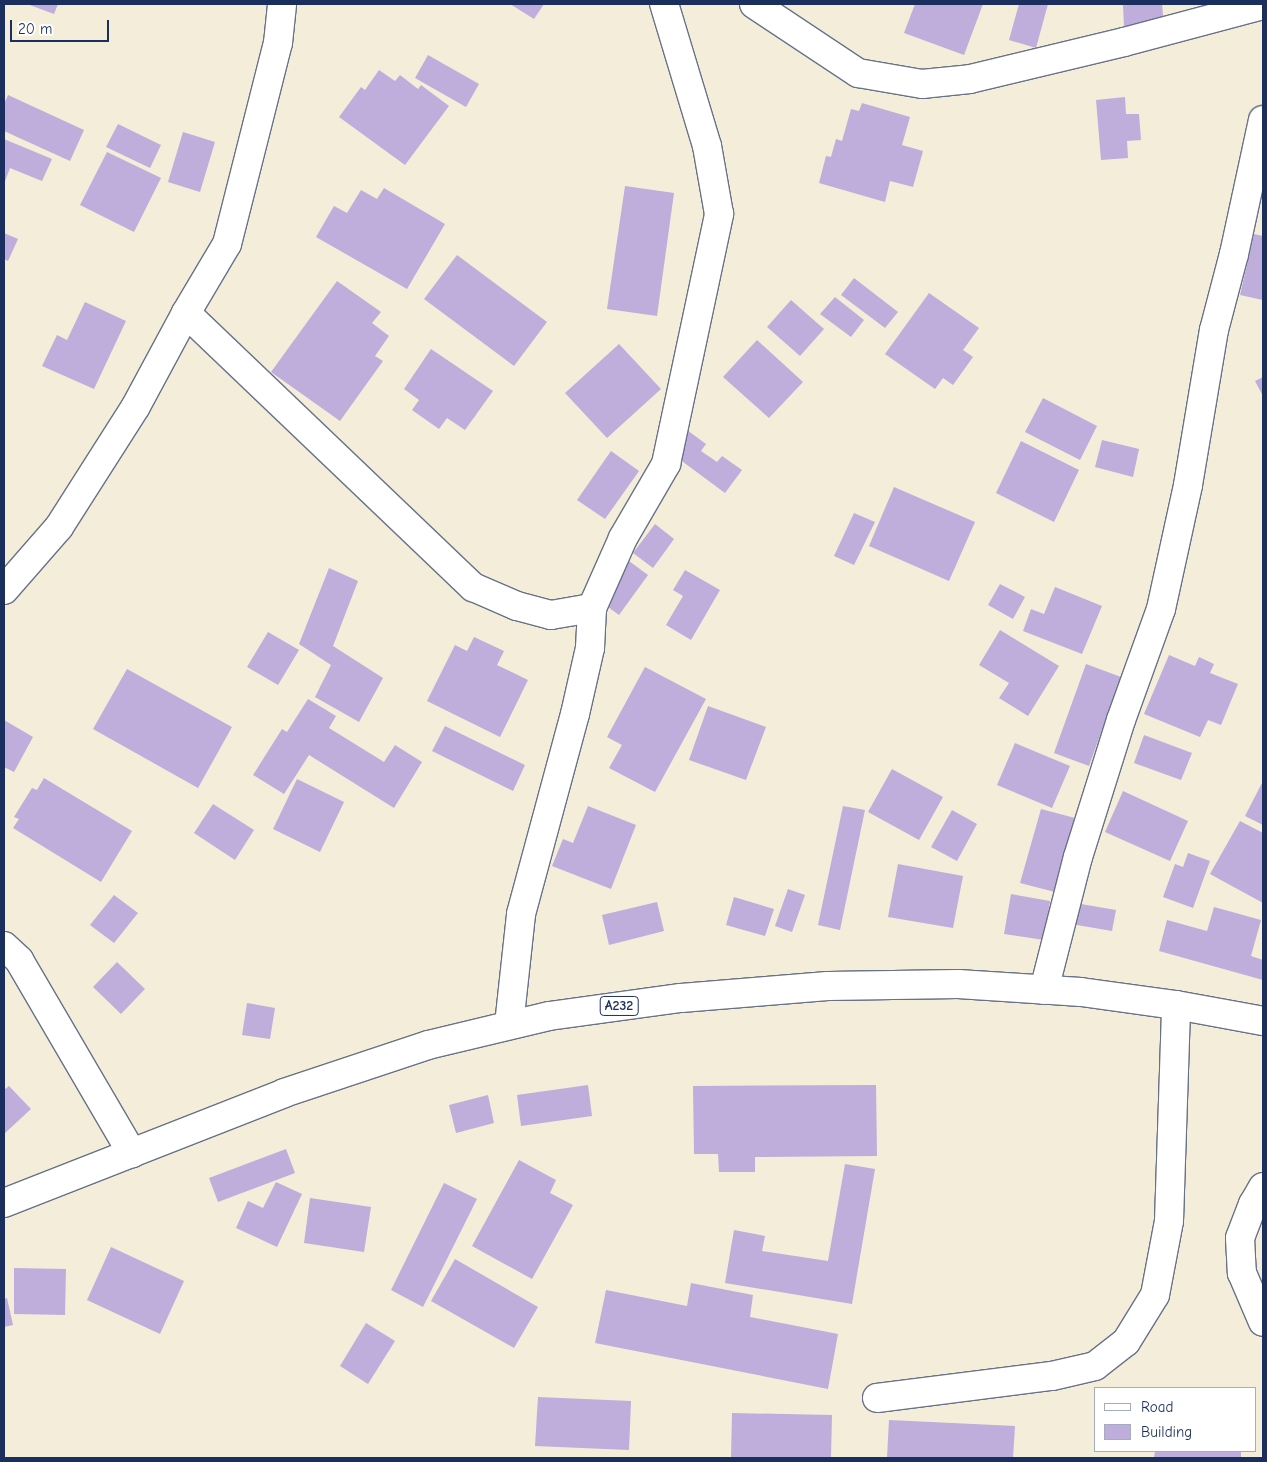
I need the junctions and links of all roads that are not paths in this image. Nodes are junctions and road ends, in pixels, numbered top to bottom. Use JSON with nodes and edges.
{"nodes":[{"id":1,"x":282,"y":4,"type":"edge"},
{"id":2,"x":664,"y":4,"type":"edge"},
{"id":3,"x":754,"y":4,"type":"edge"},
{"id":4,"x":1263,"y":5,"type":"edge"},
{"id":5,"x":1263,"y":120,"type":"edge"},
{"id":6,"x":186,"y":313,"type":"junction"},
{"id":7,"x":4,"y":590,"type":"edge"},
{"id":8,"x":592,"y":608,"type":"junction"},
{"id":9,"x":4,"y":946,"type":"edge"},
{"id":10,"x":1044,"y":990,"type":"junction"},
{"id":11,"x":1176,"y":1006,"type":"junction"},
{"id":12,"x":1263,"y":1021,"type":"edge"},
{"id":13,"x":509,"y":1025,"type":"junction"},
{"id":14,"x":132,"y":1153,"type":"junction"},
{"id":15,"x":1263,"y":1187,"type":"edge"},
{"id":16,"x":4,"y":1204,"type":"edge"},
{"id":17,"x":1263,"y":1322,"type":"edge"},
{"id":18,"x":878,"y":1398,"type":"dead end"}],
"edges":[{"from":1,"to":6,"type":"street"},
{"from":2,"to":8,"type":"street"},
{"from":3,"to":4,"type":"street"},
{"from":5,"to":10,"type":"street"},
{"from":6,"to":7,"type":"street"},
{"from":6,"to":8,"type":"street"},
{"from":8,"to":13,"type":"street"},
{"from":9,"to":14,"type":"street"},
{"from":10,"to":11,"type":"street","number":"A232"},
{"from":10,"to":13,"type":"street","number":"A232"},
{"from":11,"to":12,"type":"street","number":"A232"},
{"from":11,"to":18,"type":"street"},
{"from":13,"to":14,"type":"street","number":"A232"},
{"from":14,"to":16,"type":"street","number":"A232"},
{"from":15,"to":17,"type":"street"}]}
